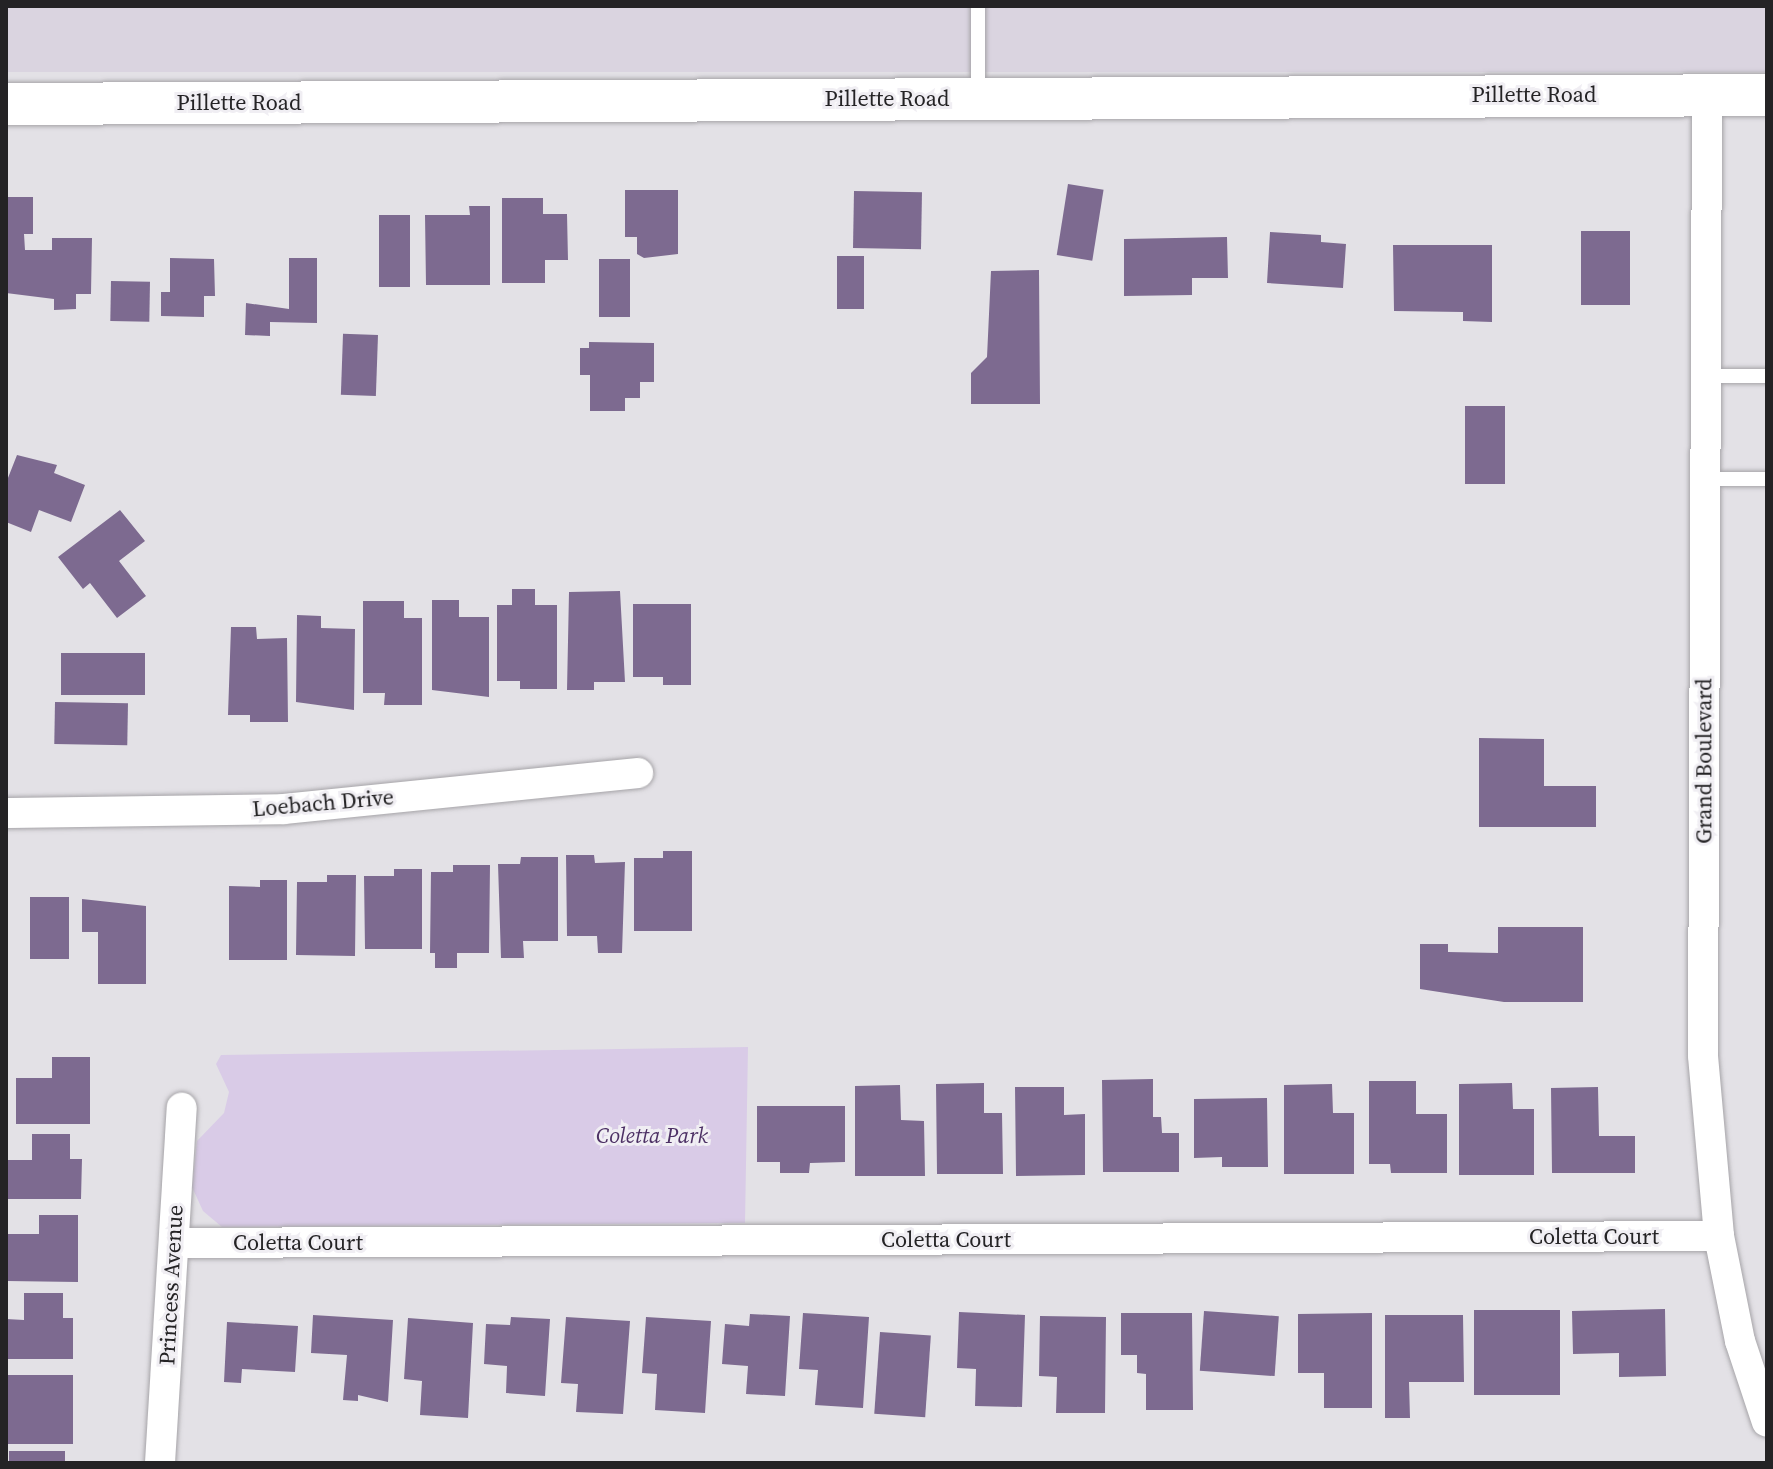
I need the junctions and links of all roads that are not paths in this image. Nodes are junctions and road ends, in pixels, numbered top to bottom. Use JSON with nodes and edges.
{"nodes":[{"id":1,"x":978,"y":6,"type":"edge"},
{"id":2,"x":1707,"y":94,"type":"junction"},
{"id":3,"x":1767,"y":95,"type":"edge"},
{"id":4,"x":978,"y":99,"type":"junction"},
{"id":5,"x":6,"y":104,"type":"edge"},
{"id":6,"x":1706,"y":376,"type":"junction"},
{"id":7,"x":1767,"y":376,"type":"edge"},
{"id":8,"x":1705,"y":479,"type":"junction"},
{"id":9,"x":1767,"y":479,"type":"edge"},
{"id":10,"x":638,"y":773,"type":"dead end"},
{"id":11,"x":6,"y":813,"type":"edge"},
{"id":12,"x":182,"y":1108,"type":"dead end"},
{"id":13,"x":1719,"y":1236,"type":"junction"},
{"id":14,"x":174,"y":1243,"type":"junction"},
{"id":15,"x":1767,"y":1422,"type":"edge"},
{"id":16,"x":160,"y":1463,"type":"edge"}],
"edges":[{"from":1,"to":4,"type":"lane"},
{"from":2,"to":3,"type":"street","name":"Pillette Road"},
{"from":2,"to":4,"type":"street","name":"Pillette Road"},
{"from":2,"to":6,"type":"street","name":"Grand Boulevard"},
{"from":4,"to":5,"type":"street","name":"Pillette Road"},
{"from":6,"to":7,"type":"lane"},
{"from":6,"to":8,"type":"street","name":"Grand Boulevard"},
{"from":8,"to":9,"type":"lane"},
{"from":8,"to":13,"type":"street","name":"Grand Boulevard"},
{"from":10,"to":11,"type":"street","name":"Loebach Drive"},
{"from":12,"to":14,"type":"street","name":"Princess Avenue"},
{"from":13,"to":14,"type":"street","name":"Coletta Court"},
{"from":13,"to":15,"type":"street","name":"Grand Boulevard"},
{"from":14,"to":16,"type":"street","name":"Princess Avenue"}]}
